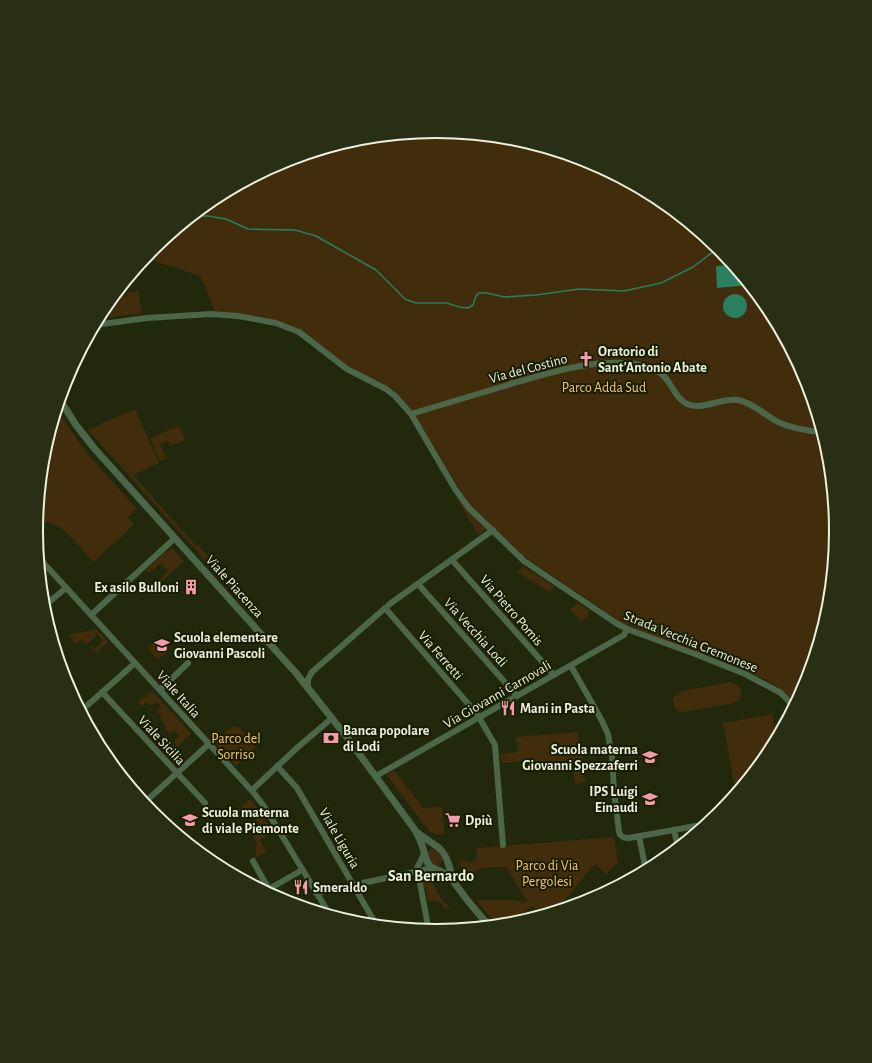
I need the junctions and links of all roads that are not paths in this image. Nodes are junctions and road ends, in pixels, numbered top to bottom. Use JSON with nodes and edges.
{"nodes":[{"id":1,"x":103,"y":324,"type":"edge"},
{"id":2,"x":64,"y":406,"type":"edge"},
{"id":3,"x":411,"y":414,"type":"junction"},
{"id":4,"x":816,"y":431,"type":"edge"},
{"id":5,"x":493,"y":530,"type":"junction"},
{"id":6,"x":175,"y":538,"type":"junction"},
{"id":7,"x":452,"y":560,"type":"junction"},
{"id":8,"x":45,"y":564,"type":"edge"},
{"id":9,"x":418,"y":584,"type":"junction"},
{"id":10,"x":66,"y":588,"type":"junction"},
{"id":11,"x":50,"y":603,"type":"edge"},
{"id":12,"x":385,"y":608,"type":"junction"},
{"id":13,"x":91,"y":615,"type":"junction"},
{"id":14,"x":627,"y":629,"type":"junction"},
{"id":15,"x":135,"y":663,"type":"junction"},
{"id":16,"x":188,"y":664,"type":"dead end"},
{"id":17,"x":571,"y":666,"type":"junction"},
{"id":18,"x":312,"y":672,"type":"junction"},
{"id":19,"x":296,"y":673,"type":"junction"},
{"id":20,"x":554,"y":675,"type":"junction"},
{"id":21,"x":308,"y":687,"type":"junction"},
{"id":22,"x":160,"y":690,"type":"junction"},
{"id":23,"x":102,"y":692,"type":"junction"},
{"id":24,"x":517,"y":696,"type":"junction"},
{"id":25,"x":789,"y":702,"type":"edge"},
{"id":26,"x":85,"y":707,"type":"edge"},
{"id":27,"x":332,"y":718,"type":"junction"},
{"id":28,"x":479,"y":718,"type":"junction"},
{"id":29,"x":209,"y":744,"type":"junction"},
{"id":30,"x":277,"y":766,"type":"junction"},
{"id":31,"x":177,"y":773,"type":"junction"},
{"id":32,"x":376,"y":776,"type":"junction"},
{"id":33,"x":252,"y":790,"type":"junction"},
{"id":34,"x":149,"y":799,"type":"edge"},
{"id":35,"x":205,"y":803,"type":"dead end"},
{"id":36,"x":696,"y":826,"type":"edge"},
{"id":37,"x":415,"y":830,"type":"junction"},
{"id":38,"x":674,"y":830,"type":"junction"},
{"id":39,"x":639,"y":836,"type":"junction"},
{"id":40,"x":677,"y":842,"type":"edge"},
{"id":41,"x":503,"y":844,"type":"dead end"},
{"id":42,"x":435,"y":845,"type":"junction"},
{"id":43,"x":424,"y":854,"type":"junction"},
{"id":44,"x":446,"y":858,"type":"junction"},
{"id":45,"x":253,"y":861,"type":"dead end"},
{"id":46,"x":645,"y":864,"type":"edge"},
{"id":47,"x":434,"y":868,"type":"junction"},
{"id":48,"x":302,"y":870,"type":"junction"},
{"id":49,"x":418,"y":872,"type":"junction"},
{"id":50,"x":453,"y":881,"type":"junction"},
{"id":51,"x":354,"y":885,"type":"junction"},
{"id":52,"x":268,"y":887,"type":"edge"},
{"id":53,"x":271,"y":888,"type":"edge"},
{"id":54,"x":316,"y":893,"type":"junction"},
{"id":55,"x":326,"y":909,"type":"edge"},
{"id":56,"x":373,"y":919,"type":"edge"},
{"id":57,"x":485,"y":921,"type":"edge"},
{"id":58,"x":428,"y":924,"type":"edge"}],
"edges":[{"from":1,"to":3,"type":"street","name":"Strada Vecchia Cremonese"},
{"from":2,"to":6,"type":"street","name":"Viale Piacenza"},
{"from":3,"to":4,"type":"street","name":"Via del Costino"},
{"from":3,"to":5,"type":"street","name":"Strada Vecchia Cremonese"},
{"from":5,"to":7,"type":"street"},
{"from":5,"to":14,"type":"street","name":"Strada Vecchia Cremonese"},
{"from":6,"to":13,"type":"street"},
{"from":6,"to":19,"type":"street","name":"Viale Piacenza"},
{"from":7,"to":9,"type":"street"},
{"from":7,"to":20,"type":"street","name":"Via Pietro Pomis"},
{"from":8,"to":10,"type":"street","name":"Viale Italia"},
{"from":9,"to":12,"type":"street"},
{"from":9,"to":24,"type":"street","name":"Via Vecchia Lodi"},
{"from":10,"to":11,"type":"street"},
{"from":10,"to":13,"type":"street","name":"Viale Italia"},
{"from":12,"to":18,"type":"street"},
{"from":12,"to":28,"type":"street","name":"Via Ferretti"},
{"from":13,"to":15,"type":"street","name":"Viale Italia"},
{"from":14,"to":17,"type":"street","name":"Via Giovanni Carnovali"},
{"from":14,"to":25,"type":"street","name":"Strada Vecchia Cremonese"},
{"from":15,"to":22,"type":"street","name":"Viale Italia"},
{"from":15,"to":23,"type":"street"},
{"from":16,"to":22,"type":"street"},
{"from":17,"to":20,"type":"street","name":"Via Giovanni Carnovali"},
{"from":17,"to":39,"type":"street"},
{"from":18,"to":19,"type":"street"},
{"from":18,"to":21,"type":"street"},
{"from":19,"to":21,"type":"street","name":"Viale Piacenza"},
{"from":20,"to":24,"type":"street","name":"Via Giovanni Carnovali"},
{"from":21,"to":27,"type":"street","name":"Viale Piacenza"},
{"from":22,"to":29,"type":"street","name":"Viale Italia"},
{"from":23,"to":26,"type":"street"},
{"from":23,"to":31,"type":"street","name":"Viale Sicilia"},
{"from":24,"to":28,"type":"street","name":"Via Giovanni Carnovali"},
{"from":27,"to":30,"type":"street"},
{"from":27,"to":32,"type":"street","name":"Viale Piacenza"},
{"from":28,"to":32,"type":"street","name":"Via Giovanni Carnovali"},
{"from":28,"to":41,"type":"street","name":"Via Ferretti"},
{"from":29,"to":31,"type":"street"},
{"from":29,"to":33,"type":"street","name":"Viale Italia"},
{"from":30,"to":33,"type":"street"},
{"from":30,"to":51,"type":"street","name":"Viale Liguria"},
{"from":31,"to":34,"type":"street"},
{"from":31,"to":35,"type":"street","name":"Viale Sicilia"},
{"from":32,"to":37,"type":"street","name":"Viale Piacenza"},
{"from":33,"to":48,"type":"street","name":"Viale Italia"},
{"from":36,"to":38,"type":"street"},
{"from":37,"to":42,"type":"street","name":"Viale Piacenza"},
{"from":37,"to":43,"type":"street","name":"Viale Piacenza"},
{"from":38,"to":39,"type":"street"},
{"from":38,"to":40,"type":"street"},
{"from":39,"to":46,"type":"street"},
{"from":42,"to":43,"type":"street"},
{"from":42,"to":44,"type":"street"},
{"from":43,"to":47,"type":"street"},
{"from":43,"to":49,"type":"street"},
{"from":44,"to":47,"type":"street"},
{"from":44,"to":50,"type":"street"},
{"from":45,"to":52,"type":"street"},
{"from":47,"to":49,"type":"street"},
{"from":47,"to":50,"type":"street"},
{"from":48,"to":53,"type":"street"},
{"from":48,"to":54,"type":"street","name":"Viale Italia"},
{"from":49,"to":51,"type":"street"},
{"from":49,"to":58,"type":"street"},
{"from":50,"to":57,"type":"street"},
{"from":51,"to":54,"type":"street"},
{"from":51,"to":56,"type":"street","name":"Viale Liguria"},
{"from":54,"to":55,"type":"street","name":"Viale Italia"}]}
